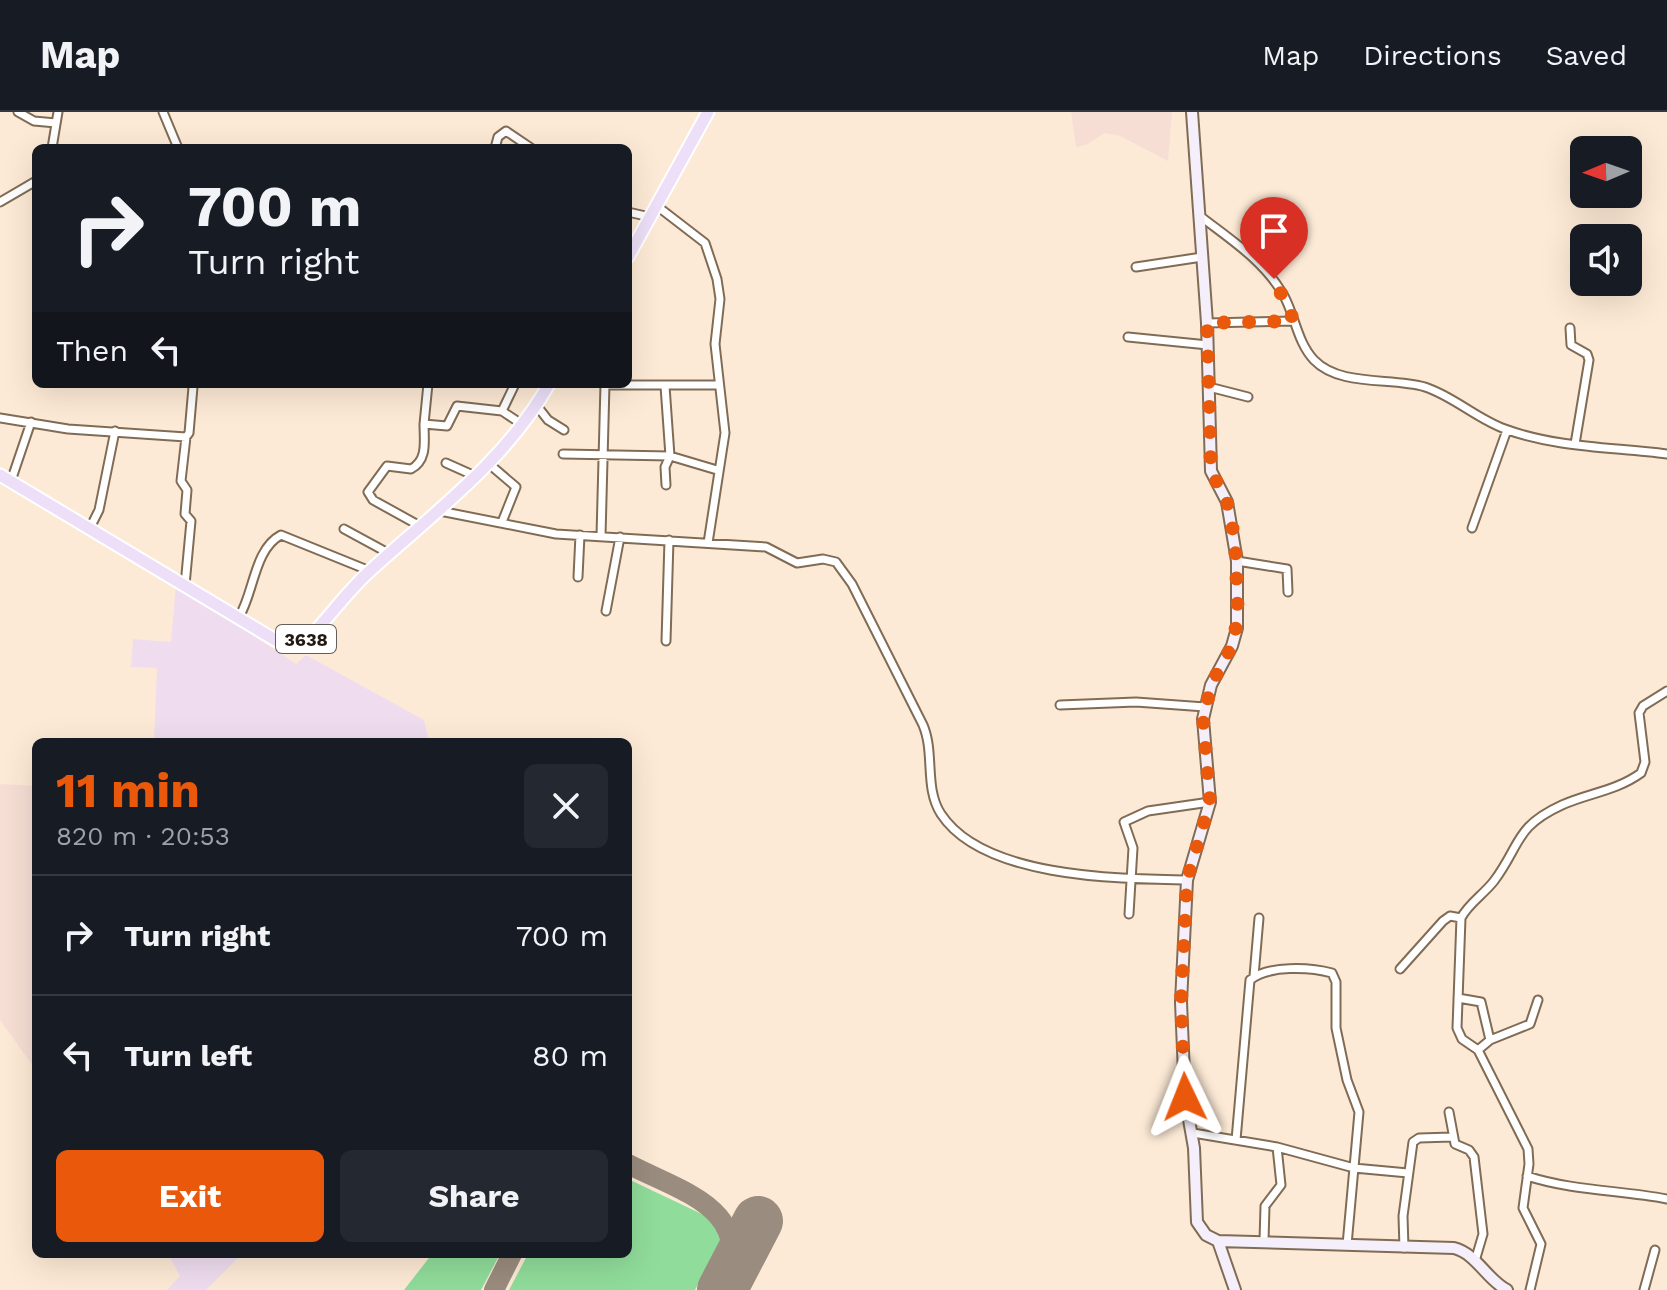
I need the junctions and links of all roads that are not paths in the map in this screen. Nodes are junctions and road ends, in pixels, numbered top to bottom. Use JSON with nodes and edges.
{"nodes":[{"id":1,"x":18,"y":112,"type":"edge"},
{"id":2,"x":58,"y":112,"type":"edge"},
{"id":3,"x":163,"y":112,"type":"edge"},
{"id":4,"x":708,"y":112,"type":"edge"},
{"id":5,"x":1192,"y":112,"type":"edge"},
{"id":6,"x":56,"y":123,"type":"junction"},
{"id":7,"x":53,"y":144,"type":"edge"},
{"id":8,"x":176,"y":144,"type":"edge"},
{"id":9,"x":496,"y":144,"type":"edge"},
{"id":10,"x":525,"y":144,"type":"edge"},
{"id":11,"x":32,"y":183,"type":"edge"},
{"id":12,"x":0,"y":202,"type":"edge"},
{"id":13,"x":657,"y":206,"type":"junction"},
{"id":14,"x":632,"y":213,"type":"edge"},
{"id":15,"x":1200,"y":216,"type":"junction"},
{"id":16,"x":650,"y":217,"type":"junction"},
{"id":17,"x":632,"y":250,"type":"edge"},
{"id":18,"x":1202,"y":257,"type":"junction"},
{"id":19,"x":1136,"y":267,"type":"dead end"},
{"id":20,"x":1294,"y":321,"type":"junction"},
{"id":21,"x":1207,"y":323,"type":"junction"},
{"id":22,"x":1570,"y":328,"type":"dead end"},
{"id":23,"x":1128,"y":337,"type":"dead end"},
{"id":24,"x":1208,"y":345,"type":"junction"},
{"id":25,"x":632,"y":385,"type":"edge"},
{"id":26,"x":718,"y":385,"type":"junction"},
{"id":27,"x":665,"y":386,"type":"junction"},
{"id":28,"x":1209,"y":387,"type":"junction"},
{"id":29,"x":193,"y":388,"type":"edge"},
{"id":30,"x":428,"y":388,"type":"edge"},
{"id":31,"x":513,"y":388,"type":"edge"},
{"id":32,"x":547,"y":388,"type":"edge"},
{"id":33,"x":605,"y":388,"type":"edge"},
{"id":34,"x":1248,"y":397,"type":"dead end"},
{"id":35,"x":537,"y":406,"type":"junction"},
{"id":36,"x":502,"y":411,"type":"junction"},
{"id":37,"x":0,"y":418,"type":"edge"},
{"id":38,"x":31,"y":422,"type":"junction"},
{"id":39,"x":520,"y":423,"type":"junction"},
{"id":40,"x":424,"y":424,"type":"junction"},
{"id":41,"x":564,"y":430,"type":"dead end"},
{"id":42,"x":1507,"y":430,"type":"junction"},
{"id":43,"x":115,"y":431,"type":"junction"},
{"id":44,"x":186,"y":437,"type":"junction"},
{"id":45,"x":1575,"y":444,"type":"junction"},
{"id":46,"x":563,"y":454,"type":"dead end"},
{"id":47,"x":603,"y":454,"type":"junction"},
{"id":48,"x":1667,"y":454,"type":"edge"},
{"id":49,"x":670,"y":456,"type":"junction"},
{"id":50,"x":446,"y":463,"type":"dead end"},
{"id":51,"x":488,"y":463,"type":"junction"},
{"id":52,"x":717,"y":470,"type":"junction"},
{"id":53,"x":475,"y":476,"type":"junction"},
{"id":54,"x":6,"y":478,"type":"edge"},
{"id":55,"x":666,"y":485,"type":"dead end"},
{"id":56,"x":440,"y":511,"type":"junction"},
{"id":57,"x":502,"y":522,"type":"junction"},
{"id":58,"x":420,"y":526,"type":"junction"},
{"id":59,"x":90,"y":528,"type":"junction"},
{"id":60,"x":1472,"y":528,"type":"dead end"},
{"id":61,"x":344,"y":529,"type":"dead end"},
{"id":62,"x":580,"y":535,"type":"junction"},
{"id":63,"x":601,"y":536,"type":"junction"},
{"id":64,"x":620,"y":537,"type":"junction"},
{"id":65,"x":669,"y":540,"type":"junction"},
{"id":66,"x":708,"y":543,"type":"junction"},
{"id":67,"x":390,"y":554,"type":"junction"},
{"id":68,"x":1237,"y":561,"type":"junction"},
{"id":69,"x":370,"y":571,"type":"junction"},
{"id":70,"x":578,"y":577,"type":"dead end"},
{"id":71,"x":185,"y":585,"type":"junction"},
{"id":72,"x":1288,"y":592,"type":"dead end"},
{"id":73,"x":606,"y":611,"type":"dead end"},
{"id":74,"x":239,"y":617,"type":"junction"},
{"id":75,"x":666,"y":641,"type":"dead end"},
{"id":76,"x":1667,"y":691,"type":"edge"},
{"id":77,"x":1060,"y":705,"type":"dead end"},
{"id":78,"x":1205,"y":707,"type":"junction"},
{"id":79,"x":1210,"y":802,"type":"junction"},
{"id":80,"x":1130,"y":879,"type":"junction"},
{"id":81,"x":1187,"y":880,"type":"junction"},
{"id":82,"x":1129,"y":914,"type":"dead end"},
{"id":83,"x":1259,"y":918,"type":"dead end"},
{"id":84,"x":1461,"y":918,"type":"junction"},
{"id":85,"x":1400,"y":969,"type":"dead end"},
{"id":86,"x":1254,"y":976,"type":"junction"},
{"id":87,"x":1458,"y":998,"type":"junction"},
{"id":88,"x":1538,"y":1000,"type":"dead end"},
{"id":89,"x":1490,"y":1040,"type":"junction"},
{"id":90,"x":1478,"y":1050,"type":"junction"},
{"id":91,"x":1449,"y":1112,"type":"dead end"},
{"id":92,"x":1193,"y":1133,"type":"junction"},
{"id":93,"x":1452,"y":1137,"type":"junction"},
{"id":94,"x":1236,"y":1140,"type":"junction"},
{"id":95,"x":1277,"y":1147,"type":"junction"},
{"id":96,"x":1354,"y":1168,"type":"junction"},
{"id":97,"x":1408,"y":1173,"type":"junction"},
{"id":98,"x":1527,"y":1176,"type":"junction"},
{"id":99,"x":1667,"y":1199,"type":"edge"},
{"id":100,"x":1218,"y":1241,"type":"junction"},
{"id":101,"x":1264,"y":1241,"type":"junction"},
{"id":102,"x":1347,"y":1245,"type":"junction"},
{"id":103,"x":1404,"y":1248,"type":"junction"},
{"id":104,"x":1655,"y":1250,"type":"dead end"},
{"id":105,"x":1475,"y":1261,"type":"junction"},
{"id":106,"x":1235,"y":1290,"type":"edge"},
{"id":107,"x":1507,"y":1290,"type":"edge"},
{"id":108,"x":1530,"y":1290,"type":"edge"},
{"id":109,"x":1644,"y":1290,"type":"edge"}],
"edges":[{"from":1,"to":6,"type":"street"},
{"from":2,"to":6,"type":"street"},
{"from":3,"to":8,"type":"street"},
{"from":4,"to":13,"type":"main road"},
{"from":5,"to":15,"type":"street"},
{"from":6,"to":7,"type":"street"},
{"from":9,"to":10,"type":"street"},
{"from":11,"to":12,"type":"street"},
{"from":13,"to":16,"type":"main road"},
{"from":13,"to":26,"type":"street"},
{"from":14,"to":16,"type":"street"},
{"from":15,"to":18,"type":"street"},
{"from":15,"to":20,"type":"street"},
{"from":16,"to":17,"type":"main road"},
{"from":18,"to":19,"type":"street"},
{"from":18,"to":21,"type":"street"},
{"from":20,"to":21,"type":"street"},
{"from":20,"to":42,"type":"street"},
{"from":21,"to":24,"type":"street"},
{"from":22,"to":45,"type":"street"},
{"from":23,"to":24,"type":"street"},
{"from":24,"to":28,"type":"street"},
{"from":25,"to":27,"type":"street"},
{"from":26,"to":27,"type":"street"},
{"from":26,"to":52,"type":"street"},
{"from":27,"to":49,"type":"street"},
{"from":28,"to":34,"type":"street"},
{"from":28,"to":68,"type":"street"},
{"from":29,"to":44,"type":"street"},
{"from":30,"to":40,"type":"street"},
{"from":31,"to":36,"type":"street"},
{"from":32,"to":35,"type":"main road","number":"3638"},
{"from":33,"to":47,"type":"street"},
{"from":35,"to":39,"type":"main road","number":"3638"},
{"from":35,"to":41,"type":"street"},
{"from":36,"to":39,"type":"street"},
{"from":36,"to":40,"type":"street"},
{"from":37,"to":38,"type":"street"},
{"from":38,"to":43,"type":"street"},
{"from":38,"to":54,"type":"street"},
{"from":39,"to":51,"type":"main road","number":"3638"},
{"from":40,"to":58,"type":"street"},
{"from":42,"to":45,"type":"street"},
{"from":42,"to":60,"type":"street"},
{"from":43,"to":44,"type":"street"},
{"from":43,"to":59,"type":"street"},
{"from":44,"to":71,"type":"street"},
{"from":45,"to":48,"type":"street"},
{"from":46,"to":47,"type":"street"},
{"from":47,"to":49,"type":"street"},
{"from":47,"to":63,"type":"street"},
{"from":49,"to":52,"type":"street"},
{"from":49,"to":55,"type":"street"},
{"from":50,"to":53,"type":"street"},
{"from":51,"to":53,"type":"main road","number":"3638"},
{"from":51,"to":57,"type":"street"},
{"from":52,"to":66,"type":"street"},
{"from":53,"to":56,"type":"main road","number":"3638"},
{"from":54,"to":59,"type":"main road","number":"3638"},
{"from":56,"to":57,"type":"street"},
{"from":56,"to":58,"type":"main road","number":"3638"},
{"from":57,"to":62,"type":"street"},
{"from":58,"to":67,"type":"main road","number":"3638"},
{"from":59,"to":71,"type":"main road","number":"3638"},
{"from":61,"to":67,"type":"street"},
{"from":62,"to":63,"type":"street"},
{"from":62,"to":70,"type":"street"},
{"from":63,"to":64,"type":"street"},
{"from":64,"to":65,"type":"street"},
{"from":64,"to":73,"type":"street"},
{"from":65,"to":66,"type":"street"},
{"from":65,"to":75,"type":"street"},
{"from":66,"to":80,"type":"street"},
{"from":67,"to":69,"type":"main road","number":"3638"},
{"from":68,"to":72,"type":"street"},
{"from":68,"to":78,"type":"street"},
{"from":69,"to":74,"type":"main road","number":"3638"},
{"from":69,"to":74,"type":"street"},
{"from":71,"to":74,"type":"main road","number":"3638"},
{"from":76,"to":84,"type":"street"},
{"from":77,"to":78,"type":"street"},
{"from":78,"to":79,"type":"street"},
{"from":79,"to":80,"type":"street"},
{"from":79,"to":81,"type":"street"},
{"from":80,"to":81,"type":"street"},
{"from":80,"to":82,"type":"street"},
{"from":81,"to":92,"type":"street"},
{"from":83,"to":86,"type":"street"},
{"from":84,"to":85,"type":"street"},
{"from":84,"to":87,"type":"street"},
{"from":86,"to":94,"type":"street"},
{"from":86,"to":96,"type":"street"},
{"from":87,"to":89,"type":"street"},
{"from":87,"to":90,"type":"street"},
{"from":88,"to":89,"type":"street"},
{"from":89,"to":90,"type":"street"},
{"from":90,"to":98,"type":"street"},
{"from":91,"to":93,"type":"street"},
{"from":92,"to":94,"type":"street"},
{"from":92,"to":100,"type":"street"},
{"from":93,"to":97,"type":"street"},
{"from":93,"to":105,"type":"street"},
{"from":94,"to":95,"type":"street"},
{"from":95,"to":96,"type":"street"},
{"from":95,"to":101,"type":"street"},
{"from":96,"to":97,"type":"street"},
{"from":96,"to":102,"type":"street"},
{"from":97,"to":103,"type":"street"},
{"from":98,"to":99,"type":"street"},
{"from":98,"to":108,"type":"street"},
{"from":100,"to":101,"type":"street"},
{"from":100,"to":106,"type":"street"},
{"from":101,"to":102,"type":"street"},
{"from":102,"to":103,"type":"street"},
{"from":103,"to":105,"type":"street"},
{"from":104,"to":109,"type":"street"},
{"from":105,"to":107,"type":"street"}]}
